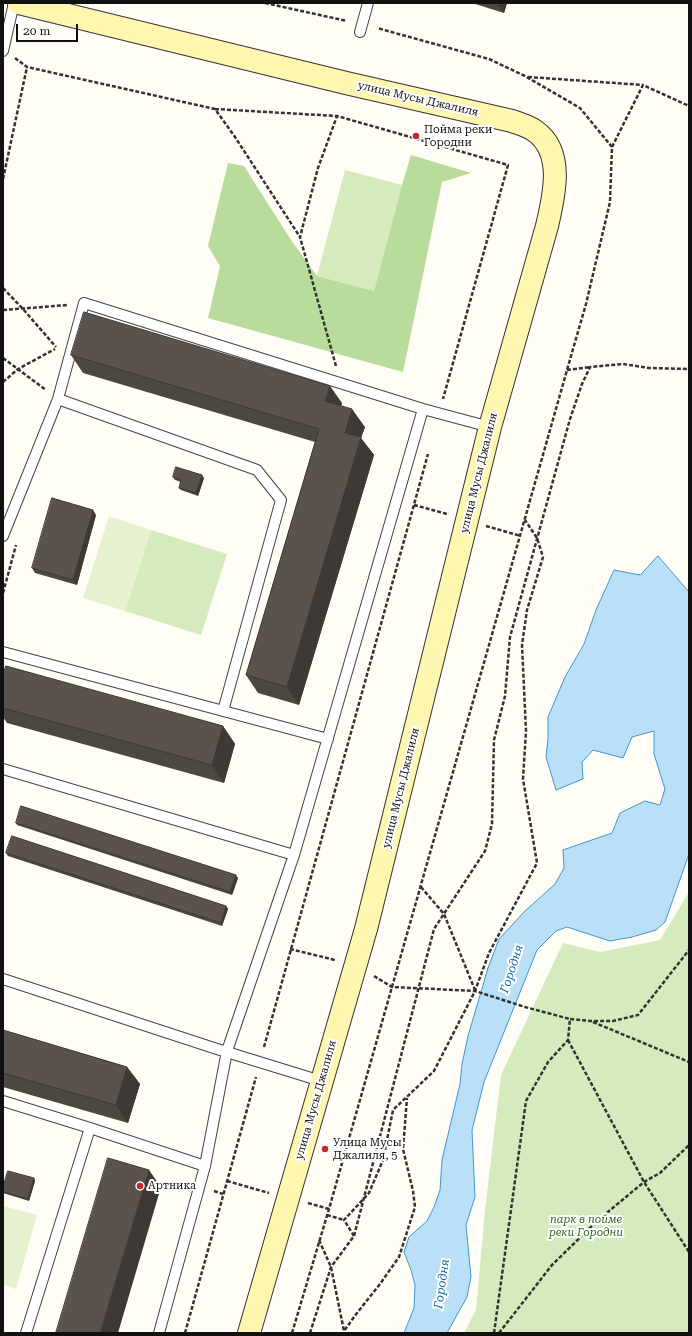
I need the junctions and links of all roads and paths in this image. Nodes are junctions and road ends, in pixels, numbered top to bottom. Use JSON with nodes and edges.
{"nodes":[{"id":1,"x":14,"y":3,"type":"edge"},
{"id":2,"x":19,"y":3,"type":"edge"},
{"id":3,"x":265,"y":3,"type":"edge"},
{"id":4,"x":368,"y":3,"type":"edge"},
{"id":5,"x":361,"y":28,"type":"junction"},
{"id":6,"x":3,"y":50,"type":"edge"},
{"id":7,"x":27,"y":67,"type":"junction"},
{"id":8,"x":525,"y":76,"type":"junction"},
{"id":9,"x":643,"y":85,"type":"junction"},
{"id":10,"x":689,"y":106,"type":"edge"},
{"id":11,"x":215,"y":109,"type":"junction"},
{"id":12,"x":612,"y":147,"type":"junction"},
{"id":13,"x":3,"y":179,"type":"edge"},
{"id":14,"x":300,"y":237,"type":"junction"},
{"id":15,"x":3,"y":288,"type":"edge"},
{"id":16,"x":84,"y":303,"type":"junction"},
{"id":17,"x":23,"y":309,"type":"junction"},
{"id":18,"x":3,"y":310,"type":"edge"},
{"id":19,"x":74,"y":338,"type":"junction"},
{"id":20,"x":57,"y":348,"type":"junction"},
{"id":21,"x":590,"y":367,"type":"junction"},
{"id":22,"x":689,"y":369,"type":"edge"},
{"id":23,"x":567,"y":370,"type":"junction"},
{"id":24,"x":3,"y":382,"type":"edge"},
{"id":25,"x":341,"y":383,"type":"junction"},
{"id":26,"x":58,"y":399,"type":"junction"},
{"id":27,"x":423,"y":409,"type":"junction"},
{"id":28,"x":490,"y":428,"type":"junction"},
{"id":29,"x":525,"y":520,"type":"junction"},
{"id":30,"x":3,"y":536,"type":"edge"},
{"id":31,"x":537,"y":538,"type":"junction"},
{"id":32,"x":3,"y":652,"type":"edge"},
{"id":33,"x":223,"y":711,"type":"junction"},
{"id":34,"x":328,"y":739,"type":"junction"},
{"id":35,"x":3,"y":769,"type":"edge"},
{"id":36,"x":294,"y":855,"type":"junction"},
{"id":37,"x":421,"y":887,"type":"junction"},
{"id":38,"x":444,"y":914,"type":"junction"},
{"id":39,"x":689,"y":950,"type":"edge"},
{"id":40,"x":3,"y":979,"type":"edge"},
{"id":41,"x":392,"y":987,"type":"junction"},
{"id":42,"x":418,"y":988,"type":"junction"},
{"id":43,"x":475,"y":990,"type":"junction"},
{"id":44,"x":570,"y":1019,"type":"junction"},
{"id":45,"x":591,"y":1021,"type":"junction"},
{"id":46,"x":568,"y":1040,"type":"junction"},
{"id":47,"x":227,"y":1051,"type":"junction"},
{"id":48,"x":689,"y":1062,"type":"edge"},
{"id":49,"x":321,"y":1081,"type":"junction"},
{"id":50,"x":407,"y":1097,"type":"junction"},
{"id":51,"x":3,"y":1101,"type":"edge"},
{"id":52,"x":90,"y":1128,"type":"junction"},
{"id":53,"x":689,"y":1145,"type":"edge"},
{"id":54,"x":205,"y":1166,"type":"junction"},
{"id":55,"x":227,"y":1181,"type":"dead end"},
{"id":56,"x":644,"y":1182,"type":"junction"},
{"id":57,"x":288,"y":1198,"type":"junction"},
{"id":58,"x":364,"y":1198,"type":"junction"},
{"id":59,"x":327,"y":1215,"type":"junction"},
{"id":60,"x":344,"y":1220,"type":"junction"},
{"id":61,"x":354,"y":1236,"type":"junction"},
{"id":62,"x":320,"y":1240,"type":"junction"},
{"id":63,"x":689,"y":1252,"type":"edge"},
{"id":64,"x":331,"y":1267,"type":"junction"},
{"id":65,"x":26,"y":1333,"type":"edge"},
{"id":66,"x":159,"y":1333,"type":"edge"},
{"id":67,"x":249,"y":1333,"type":"edge"},
{"id":68,"x":292,"y":1333,"type":"edge"},
{"id":69,"x":310,"y":1333,"type":"edge"},
{"id":70,"x":494,"y":1333,"type":"edge"},
{"id":71,"x":499,"y":1333,"type":"edge"}],
"edges":[{"from":1,"to":6,"type":"lane"},
{"from":2,"to":28,"type":"main road","name":"улица Мусы Джалиля"},
{"from":3,"to":5,"type":"path"},
{"from":4,"to":5,"type":"lane"},
{"from":5,"to":8,"type":"path"},
{"from":6,"to":7,"type":"path"},
{"from":7,"to":11,"type":"path"},
{"from":7,"to":13,"type":"path"},
{"from":8,"to":9,"type":"path"},
{"from":8,"to":12,"type":"path"},
{"from":9,"to":10,"type":"path"},
{"from":9,"to":12,"type":"path"},
{"from":11,"to":14,"type":"path"},
{"from":11,"to":14,"type":"path"},
{"from":12,"to":23,"type":"path"},
{"from":14,"to":25,"type":"path"},
{"from":15,"to":17,"type":"path"},
{"from":16,"to":17,"type":"path"},
{"from":16,"to":19,"type":"lane"},
{"from":16,"to":25,"type":"lane"},
{"from":17,"to":18,"type":"path"},
{"from":17,"to":20,"type":"path"},
{"from":19,"to":20,"type":"path"},
{"from":19,"to":26,"type":"lane"},
{"from":20,"to":24,"type":"path"},
{"from":21,"to":22,"type":"path"},
{"from":21,"to":23,"type":"path"},
{"from":21,"to":31,"type":"path"},
{"from":23,"to":29,"type":"path"},
{"from":25,"to":27,"type":"lane"},
{"from":26,"to":30,"type":"lane"},
{"from":26,"to":33,"type":"lane"},
{"from":27,"to":28,"type":"lane"},
{"from":27,"to":34,"type":"lane"},
{"from":28,"to":49,"type":"main road","name":"улица Мусы Джалиля"},
{"from":29,"to":31,"type":"path"},
{"from":29,"to":37,"type":"path"},
{"from":31,"to":38,"type":"path"},
{"from":31,"to":43,"type":"path"},
{"from":32,"to":33,"type":"lane"},
{"from":33,"to":34,"type":"lane"},
{"from":34,"to":36,"type":"lane"},
{"from":35,"to":36,"type":"lane"},
{"from":36,"to":47,"type":"lane"},
{"from":37,"to":38,"type":"path"},
{"from":37,"to":41,"type":"path"},
{"from":38,"to":42,"type":"path"},
{"from":38,"to":43,"type":"path"},
{"from":39,"to":45,"type":"path"},
{"from":40,"to":47,"type":"lane"},
{"from":41,"to":42,"type":"path"},
{"from":41,"to":59,"type":"path"},
{"from":42,"to":43,"type":"path"},
{"from":42,"to":58,"type":"path"},
{"from":43,"to":44,"type":"path"},
{"from":43,"to":50,"type":"path"},
{"from":44,"to":45,"type":"path"},
{"from":44,"to":46,"type":"path"},
{"from":45,"to":48,"type":"path"},
{"from":46,"to":56,"type":"path"},
{"from":46,"to":70,"type":"path"},
{"from":47,"to":49,"type":"lane"},
{"from":47,"to":54,"type":"lane"},
{"from":49,"to":57,"type":"main road","name":"улица Мусы Джалиля"},
{"from":50,"to":58,"type":"path"},
{"from":50,"to":64,"type":"path"},
{"from":51,"to":52,"type":"lane"},
{"from":52,"to":54,"type":"lane"},
{"from":52,"to":65,"type":"lane"},
{"from":53,"to":56,"type":"path"},
{"from":54,"to":66,"type":"lane"},
{"from":55,"to":57,"type":"path"},
{"from":56,"to":63,"type":"path"},
{"from":56,"to":71,"type":"path"},
{"from":57,"to":67,"type":"main road","name":"улица Мусы Джалиля"},
{"from":58,"to":60,"type":"path"},
{"from":58,"to":61,"type":"path"},
{"from":59,"to":60,"type":"path"},
{"from":59,"to":62,"type":"path"},
{"from":60,"to":61,"type":"path"},
{"from":61,"to":64,"type":"path"},
{"from":62,"to":64,"type":"path"},
{"from":62,"to":68,"type":"path"},
{"from":64,"to":69,"type":"path"}]}
